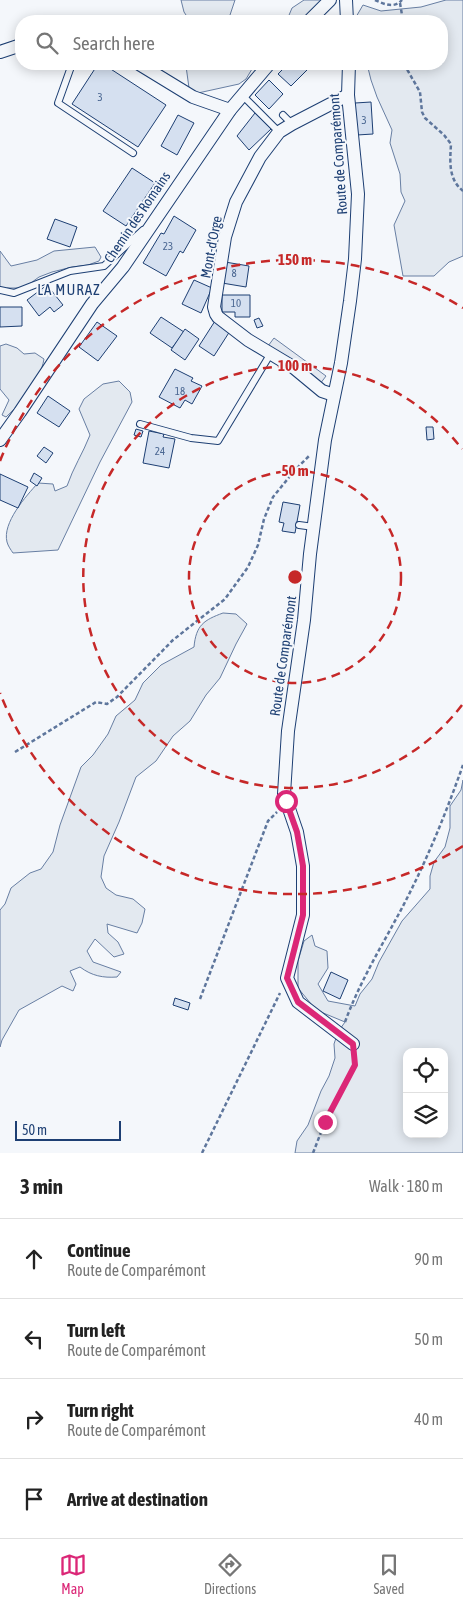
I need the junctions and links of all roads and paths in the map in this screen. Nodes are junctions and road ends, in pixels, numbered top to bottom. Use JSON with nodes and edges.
{"nodes":[{"id":1,"x":330,"y":0,"type":"edge"},
{"id":2,"x":346,"y":0,"type":"edge"},
{"id":3,"x":374,"y":0,"type":"edge"},
{"id":4,"x":401,"y":1,"type":"edge"},
{"id":5,"x":315,"y":15,"type":"edge"},
{"id":6,"x":347,"y":15,"type":"edge"},
{"id":7,"x":402,"y":15,"type":"edge"},
{"id":8,"x":15,"y":47,"type":"edge"},
{"id":9,"x":0,"y":52,"type":"edge"},
{"id":10,"x":70,"y":70,"type":"edge"},
{"id":11,"x":149,"y":70,"type":"edge"},
{"id":12,"x":264,"y":70,"type":"edge"},
{"id":13,"x":348,"y":70,"type":"edge"},
{"id":14,"x":407,"y":70,"type":"edge"},
{"id":15,"x":242,"y":95,"type":"junction"},
{"id":16,"x":348,"y":95,"type":"junction"},
{"id":17,"x":230,"y":110,"type":"junction"},
{"id":18,"x":279,"y":132,"type":"junction"},
{"id":19,"x":134,"y":153,"type":"dead end"},
{"id":20,"x":463,"y":191,"type":"edge"},
{"id":21,"x":158,"y":215,"type":"junction"},
{"id":22,"x":0,"y":290,"type":"edge"},
{"id":23,"x":271,"y":353,"type":"junction"},
{"id":24,"x":334,"y":395,"type":"junction"},
{"id":25,"x":140,"y":424,"type":"dead end"},
{"id":26,"x":0,"y":440,"type":"edge"},
{"id":27,"x":325,"y":440,"type":"junction"},
{"id":28,"x":300,"y":525,"type":"dead end"},
{"id":29,"x":314,"y":527,"type":"junction"},
{"id":30,"x":15,"y":752,"type":"dead end"},
{"id":31,"x":463,"y":765,"type":"edge"},
{"id":32,"x":286,"y":801,"type":"junction"},
{"id":33,"x":287,"y":978,"type":"junction"},
{"id":34,"x":200,"y":998,"type":"dead end"},
{"id":35,"x":345,"y":1022,"type":"dead end"},
{"id":36,"x":353,"y":1044,"type":"joint"},
{"id":37,"x":202,"y":1153,"type":"edge"},
{"id":38,"x":313,"y":1153,"type":"edge"}],
"edges":[{"from":1,"to":5,"type":"street"},
{"from":2,"to":6,"type":"street"},
{"from":3,"to":4,"type":"path"},
{"from":4,"to":7,"type":"path"},
{"from":8,"to":9,"type":"street"},
{"from":10,"to":19,"type":"lane"},
{"from":11,"to":17,"type":"street"},
{"from":12,"to":15,"type":"street","name":"Chemin des Romains"},
{"from":13,"to":16,"type":"street","name":"Route de Comparémont"},
{"from":14,"to":20,"type":"path"},
{"from":15,"to":17,"type":"street","name":"Chemin des Romains"},
{"from":15,"to":18,"type":"lane"},
{"from":16,"to":18,"type":"street","name":"Mont-d'Orge"},
{"from":16,"to":24,"type":"street","name":"Route de Comparémont"},
{"from":17,"to":21,"type":"street","name":"Chemin des Romains"},
{"from":18,"to":23,"type":"street","name":"Mont-d'Orge"},
{"from":21,"to":22,"type":"lane"},
{"from":21,"to":26,"type":"street","name":"Chemin des Romains"},
{"from":23,"to":24,"type":"street","name":"Mont-d'Orge"},
{"from":23,"to":25,"type":"lane"},
{"from":24,"to":27,"type":"street","name":"Route de Comparémont"},
{"from":27,"to":29,"type":"street","name":"Route de Comparémont"},
{"from":27,"to":30,"type":"path"},
{"from":28,"to":29,"type":"lane"},
{"from":29,"to":32,"type":"street","name":"Route de Comparémont"},
{"from":31,"to":35,"type":"path"},
{"from":32,"to":33,"type":"street","name":"Route de Comparémont"},
{"from":32,"to":34,"type":"path"},
{"from":33,"to":36,"type":"street"},
{"from":33,"to":37,"type":"path"},
{"from":36,"to":38,"type":"path"}]}
